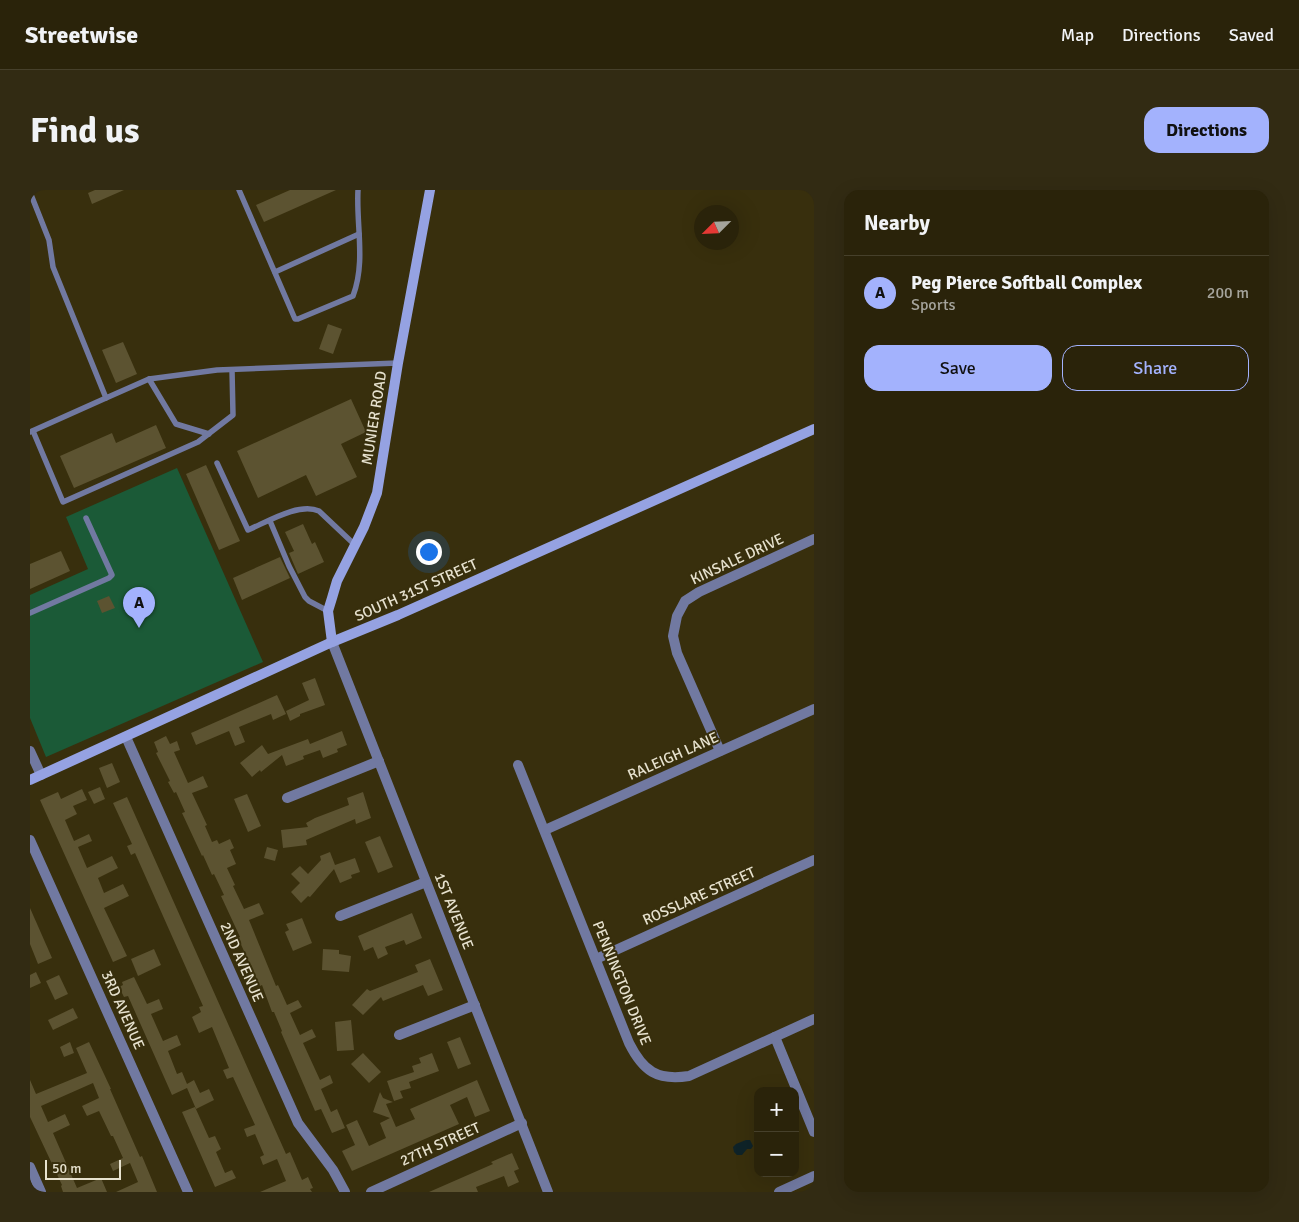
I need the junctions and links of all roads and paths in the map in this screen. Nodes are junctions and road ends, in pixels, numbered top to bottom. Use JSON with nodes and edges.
{"nodes":[{"id":1,"x":239,"y":190,"type":"edge"},
{"id":2,"x":358,"y":190,"type":"edge"},
{"id":3,"x":430,"y":190,"type":"edge"},
{"id":4,"x":30,"y":192,"type":"edge"},
{"id":5,"x":359,"y":234,"type":"junction"},
{"id":6,"x":275,"y":272,"type":"junction"},
{"id":7,"x":398,"y":363,"type":"junction"},
{"id":8,"x":232,"y":370,"type":"junction"},
{"id":9,"x":149,"y":379,"type":"junction"},
{"id":10,"x":106,"y":398,"type":"junction"},
{"id":11,"x":814,"y":429,"type":"edge"},
{"id":12,"x":31,"y":431,"type":"edge"},
{"id":13,"x":209,"y":434,"type":"junction"},
{"id":14,"x":217,"y":463,"type":"dead end"},
{"id":15,"x":86,"y":518,"type":"dead end"},
{"id":16,"x":270,"y":521,"type":"junction"},
{"id":17,"x":814,"y":539,"type":"edge"},
{"id":18,"x":355,"y":546,"type":"junction"},
{"id":19,"x":328,"y":611,"type":"junction"},
{"id":20,"x":30,"y":613,"type":"edge"},
{"id":21,"x":332,"y":642,"type":"junction"},
{"id":22,"x":814,"y":709,"type":"edge"},
{"id":23,"x":126,"y":737,"type":"junction"},
{"id":24,"x":30,"y":750,"type":"edge"},
{"id":25,"x":720,"y":751,"type":"junction"},
{"id":26,"x":379,"y":761,"type":"junction"},
{"id":27,"x":518,"y":765,"type":"dead end"},
{"id":28,"x":41,"y":775,"type":"junction"},
{"id":29,"x":30,"y":780,"type":"edge"},
{"id":30,"x":287,"y":798,"type":"dead end"},
{"id":31,"x":545,"y":830,"type":"junction"},
{"id":32,"x":30,"y":840,"type":"edge"},
{"id":33,"x":814,"y":860,"type":"edge"},
{"id":34,"x":426,"y":882,"type":"junction"},
{"id":35,"x":340,"y":916,"type":"dead end"},
{"id":36,"x":596,"y":959,"type":"junction"},
{"id":37,"x":475,"y":1005,"type":"junction"},
{"id":38,"x":814,"y":1019,"type":"edge"},
{"id":39,"x":399,"y":1035,"type":"dead end"},
{"id":40,"x":776,"y":1037,"type":"junction"},
{"id":41,"x":522,"y":1123,"type":"junction"},
{"id":42,"x":814,"y":1132,"type":"edge"},
{"id":43,"x":30,"y":1167,"type":"edge"},
{"id":44,"x":814,"y":1176,"type":"edge"},
{"id":45,"x":41,"y":1192,"type":"edge"},
{"id":46,"x":188,"y":1192,"type":"edge"},
{"id":47,"x":345,"y":1192,"type":"edge"},
{"id":48,"x":371,"y":1192,"type":"edge"},
{"id":49,"x":548,"y":1192,"type":"edge"},
{"id":50,"x":779,"y":1192,"type":"edge"}],
"edges":[{"from":1,"to":6,"type":"lane"},
{"from":2,"to":5,"type":"lane"},
{"from":3,"to":7,"type":"street","name":"MUNIER ROAD"},
{"from":4,"to":10,"type":"lane"},
{"from":5,"to":6,"type":"lane"},
{"from":5,"to":6,"type":"lane"},
{"from":7,"to":8,"type":"lane"},
{"from":7,"to":18,"type":"street","name":"MUNIER ROAD"},
{"from":8,"to":9,"type":"lane"},
{"from":8,"to":13,"type":"lane"},
{"from":9,"to":10,"type":"lane"},
{"from":9,"to":13,"type":"lane"},
{"from":10,"to":12,"type":"lane"},
{"from":11,"to":21,"type":"street","name":"SOUTH 31ST STREET"},
{"from":12,"to":13,"type":"lane"},
{"from":14,"to":16,"type":"lane"},
{"from":15,"to":20,"type":"lane"},
{"from":16,"to":18,"type":"lane"},
{"from":16,"to":19,"type":"lane"},
{"from":17,"to":25,"type":"street","name":"KINSALE DRIVE"},
{"from":18,"to":19,"type":"street","name":"MUNIER ROAD"},
{"from":19,"to":21,"type":"street","name":"MUNIER ROAD"},
{"from":21,"to":23,"type":"street","name":"SOUTH 31ST STREET"},
{"from":21,"to":26,"type":"street","name":"1ST AVENUE"},
{"from":22,"to":25,"type":"street","name":"RALEIGH LANE"},
{"from":23,"to":28,"type":"street","name":"SOUTH 31ST STREET"},
{"from":23,"to":47,"type":"street","name":"2ND AVENUE"},
{"from":24,"to":28,"type":"street"},
{"from":25,"to":31,"type":"street","name":"RALEIGH LANE"},
{"from":26,"to":30,"type":"street"},
{"from":26,"to":34,"type":"street","name":"1ST AVENUE"},
{"from":27,"to":31,"type":"street","name":"PENNINGTON DRIVE"},
{"from":28,"to":29,"type":"street","name":"SOUTH 31ST STREET"},
{"from":31,"to":36,"type":"street","name":"PENNINGTON DRIVE"},
{"from":32,"to":46,"type":"street","name":"3RD AVENUE"},
{"from":33,"to":36,"type":"street","name":"ROSSLARE STREET"},
{"from":34,"to":35,"type":"street"},
{"from":34,"to":37,"type":"street","name":"1ST AVENUE"},
{"from":36,"to":40,"type":"street","name":"PENNINGTON DRIVE"},
{"from":37,"to":39,"type":"street"},
{"from":37,"to":41,"type":"street","name":"1ST AVENUE"},
{"from":38,"to":40,"type":"street","name":"PENNINGTON DRIVE"},
{"from":40,"to":42,"type":"street"},
{"from":41,"to":48,"type":"street","name":"27TH STREET"},
{"from":41,"to":49,"type":"street","name":"1ST AVENUE"},
{"from":43,"to":45,"type":"street"},
{"from":44,"to":50,"type":"street"}]}
